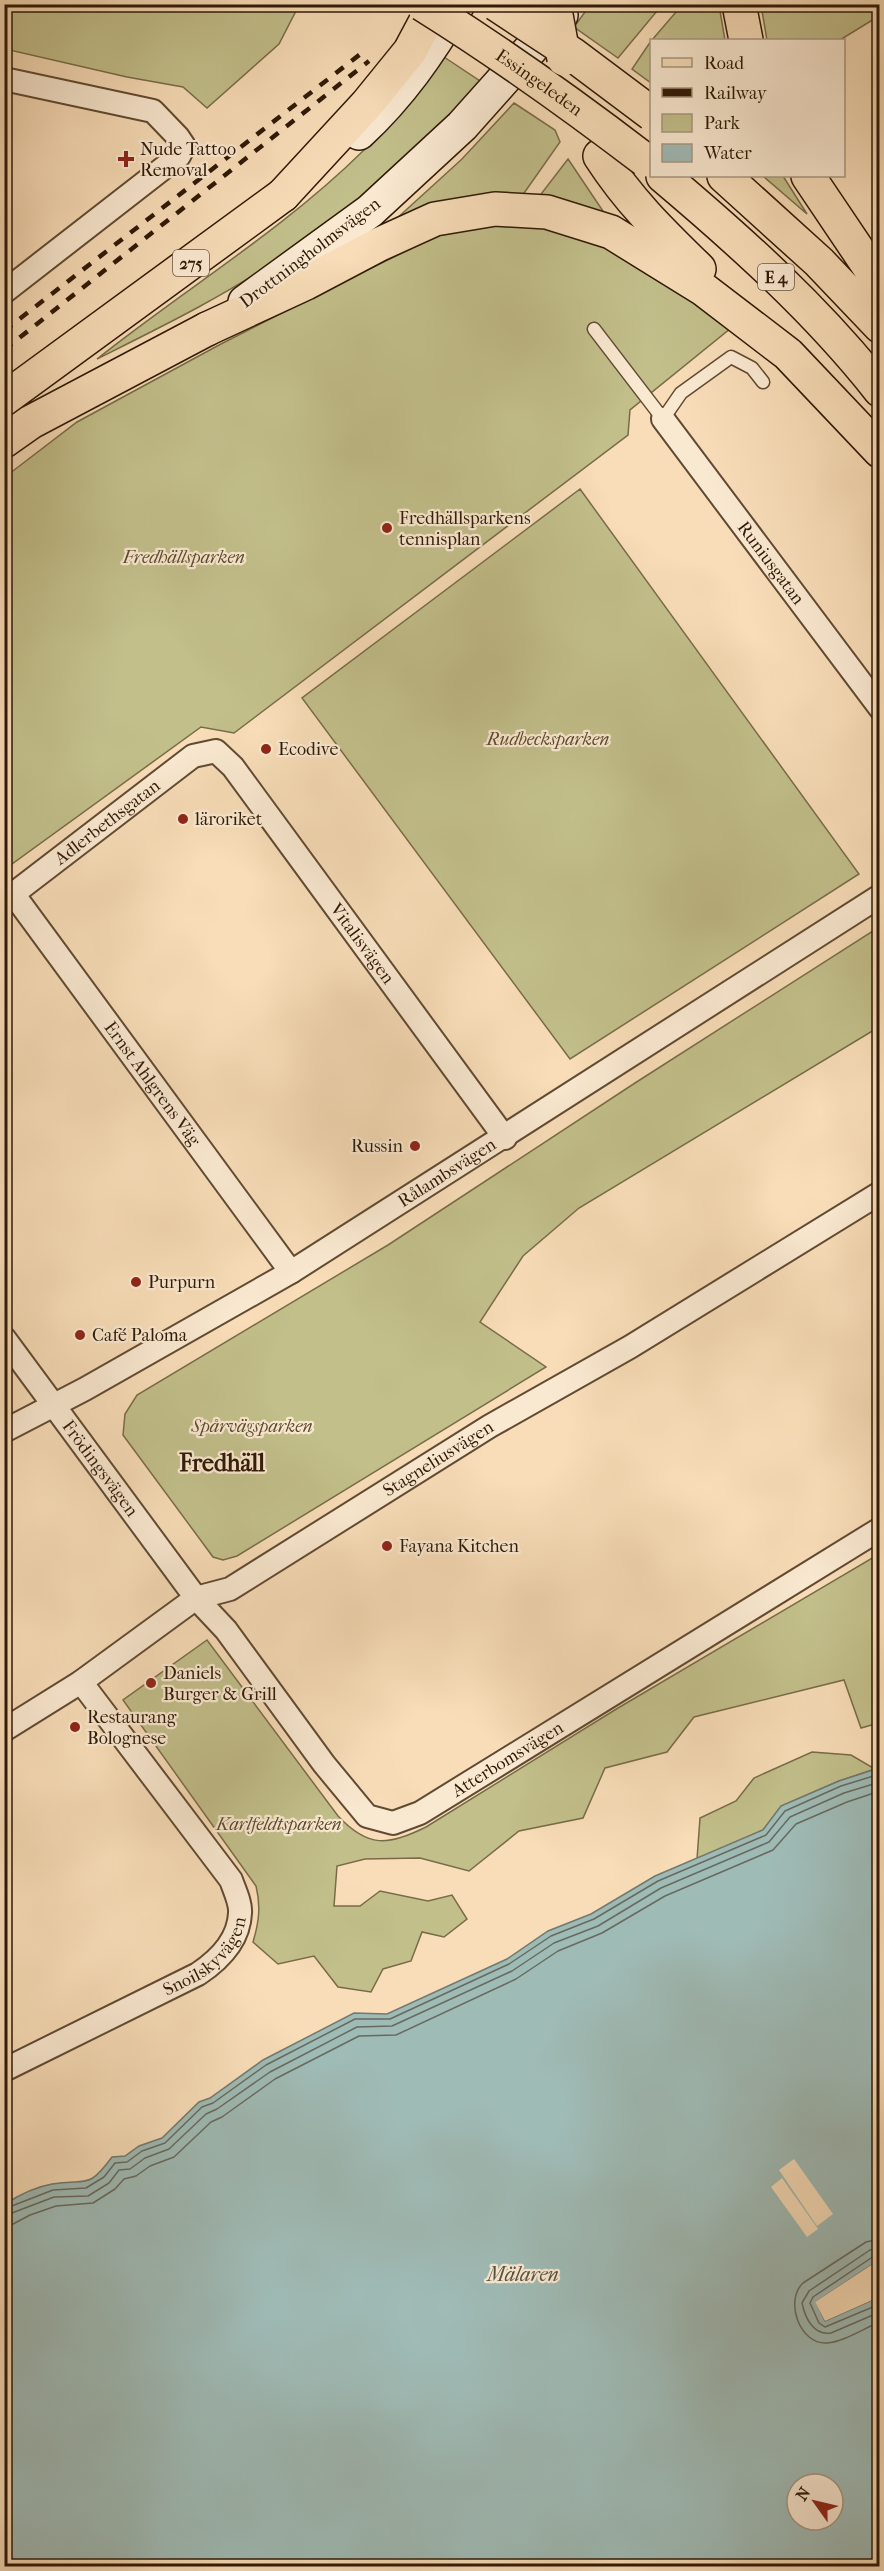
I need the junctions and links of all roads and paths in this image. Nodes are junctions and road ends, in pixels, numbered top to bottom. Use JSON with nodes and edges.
{"nodes":[{"id":1,"x":422,"y":4,"type":"edge"},
{"id":2,"x":435,"y":4,"type":"edge"},
{"id":3,"x":458,"y":4,"type":"edge"},
{"id":4,"x":496,"y":4,"type":"edge"},
{"id":5,"x":554,"y":4,"type":"edge"},
{"id":6,"x":568,"y":4,"type":"edge"},
{"id":7,"x":739,"y":4,"type":"edge"},
{"id":8,"x":746,"y":39,"type":"edge"},
{"id":9,"x":4,"y":79,"type":"edge"},
{"id":10,"x":650,"y":113,"type":"edge"},
{"id":11,"x":650,"y":165,"type":"edge"},
{"id":12,"x":665,"y":177,"type":"edge"},
{"id":13,"x":725,"y":177,"type":"edge"},
{"id":14,"x":809,"y":177,"type":"edge"},
{"id":15,"x":284,"y":195,"type":"junction"},
{"id":16,"x":879,"y":283,"type":"edge"},
{"id":17,"x":4,"y":292,"type":"edge"},
{"id":18,"x":879,"y":326,"type":"edge"},
{"id":19,"x":207,"y":329,"type":"junction"},
{"id":20,"x":594,"y":329,"type":"dead end"},
{"id":21,"x":788,"y":354,"type":"junction"},
{"id":22,"x":763,"y":382,"type":"dead end"},
{"id":23,"x":879,"y":390,"type":"edge"},
{"id":24,"x":4,"y":399,"type":"edge"},
{"id":25,"x":663,"y":419,"type":"junction"},
{"id":26,"x":4,"y":441,"type":"edge"},
{"id":27,"x":879,"y":451,"type":"edge"},
{"id":28,"x":879,"y":708,"type":"edge"},
{"id":29,"x":216,"y":752,"type":"joint"},
{"id":30,"x":879,"y":896,"type":"edge"},
{"id":31,"x":9,"y":898,"type":"edge"},
{"id":32,"x":505,"y":1138,"type":"junction"},
{"id":33,"x":879,"y":1193,"type":"edge"},
{"id":34,"x":291,"y":1272,"type":"junction"},
{"id":35,"x":4,"y":1338,"type":"edge"},
{"id":36,"x":54,"y":1405,"type":"junction"},
{"id":37,"x":4,"y":1431,"type":"edge"},
{"id":38,"x":879,"y":1529,"type":"edge"},
{"id":39,"x":195,"y":1598,"type":"junction"},
{"id":40,"x":81,"y":1682,"type":"junction"},
{"id":41,"x":4,"y":1730,"type":"edge"},
{"id":42,"x":4,"y":2070,"type":"edge"}],
"edges":[{"from":1,"to":11,"type":"main road","name":"Essingeleden","number":"E 4","bridge":true},
{"from":2,"to":15,"type":"main road"},
{"from":3,"to":15,"type":"main road"},
{"from":4,"to":10,"type":"main road","bridge":true},
{"from":5,"to":21,"type":"main road","bridge":true},
{"from":6,"to":19,"type":"main road","name":"Drottningholmsvägen"},
{"from":7,"to":8,"type":"main road"},
{"from":9,"to":17,"type":"street"},
{"from":12,"to":23,"type":"main road","name":"Essingeleden","number":"E 4"},
{"from":13,"to":18,"type":"main road","number":"E 4"},
{"from":14,"to":16,"type":"main road"},
{"from":15,"to":24,"type":"main road","number":"275"},
{"from":19,"to":21,"type":"main road"},
{"from":19,"to":26,"type":"main road","name":"Drottningholmsvägen"},
{"from":20,"to":25,"type":"lane"},
{"from":21,"to":27,"type":"main road"},
{"from":22,"to":25,"type":"lane"},
{"from":25,"to":28,"type":"street","name":"Runiusgatan"},
{"from":29,"to":31,"type":"street","name":"Adlerbethsgatan"},
{"from":29,"to":32,"type":"street","name":"Vitalisvägen"},
{"from":30,"to":32,"type":"street","name":"Rålambsvägen"},
{"from":31,"to":34,"type":"street","name":"Ernst Ahlgrens Väg"},
{"from":32,"to":34,"type":"street","name":"Rålambsvägen"},
{"from":33,"to":39,"type":"street","name":"Stagneliusvägen"},
{"from":34,"to":36,"type":"street","name":"Rålambsvägen"},
{"from":35,"to":36,"type":"street","name":"Frödingsvägen"},
{"from":36,"to":37,"type":"street","name":"Rålambsvägen"},
{"from":36,"to":39,"type":"street","name":"Frödingsvägen"},
{"from":38,"to":39,"type":"street","name":"Atterbomsvägen"},
{"from":39,"to":40,"type":"street","name":"Stagneliusvägen"},
{"from":40,"to":41,"type":"street","name":"Stagneliusvägen"},
{"from":40,"to":42,"type":"street","name":"Snoilskyvägen"}]}
